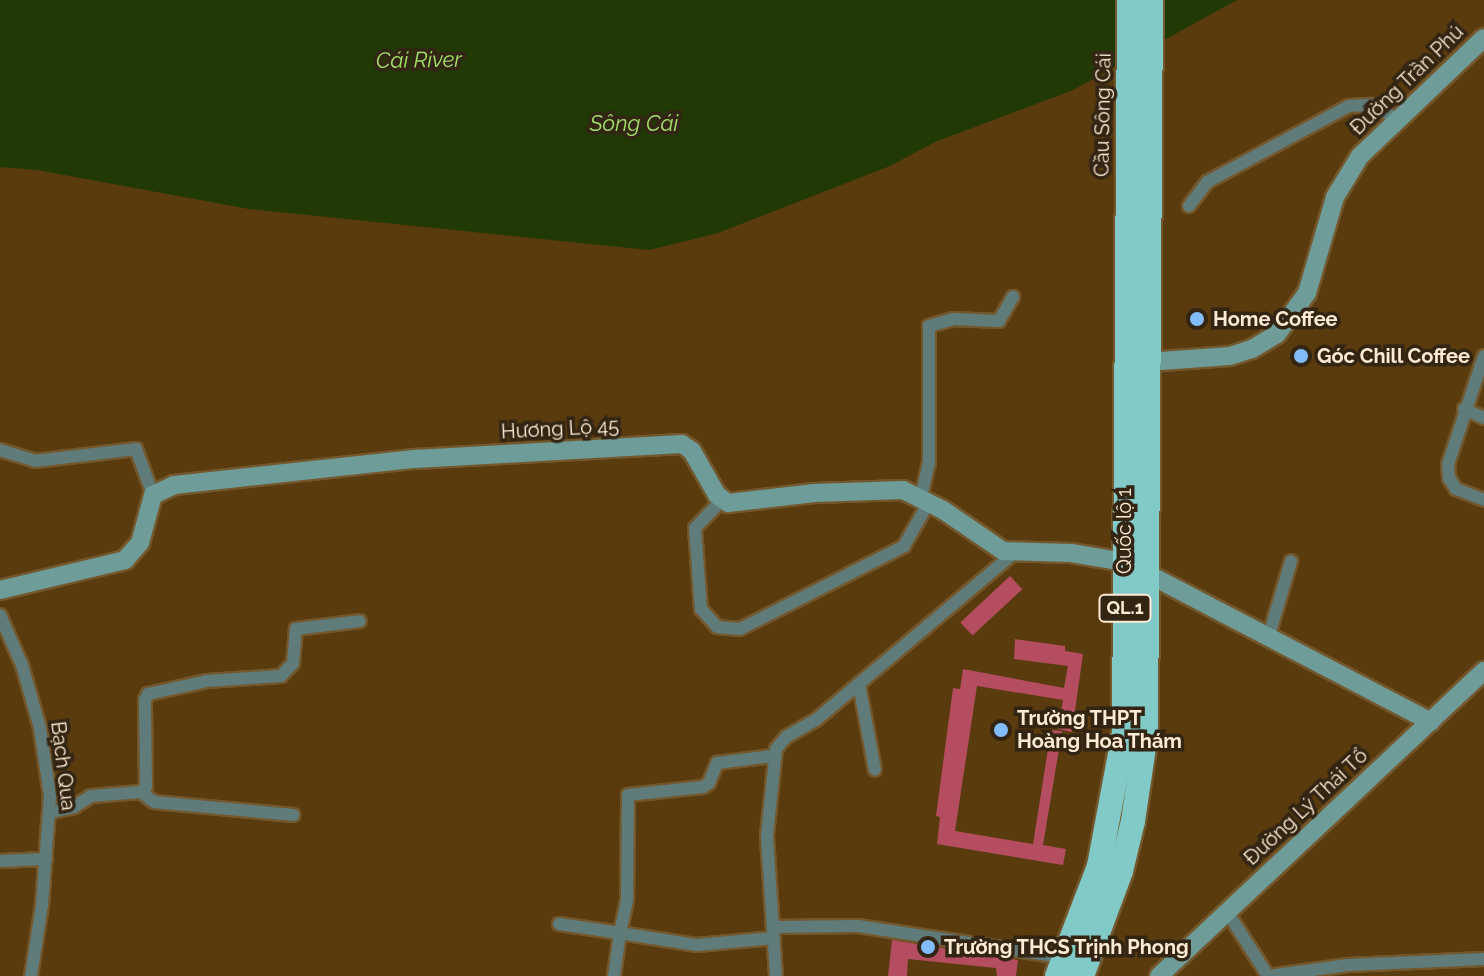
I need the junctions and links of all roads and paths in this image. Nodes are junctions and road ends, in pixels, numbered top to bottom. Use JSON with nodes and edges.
{"nodes":[{"id":1,"x":1129,"y":0,"type":"edge"},
{"id":2,"x":1151,"y":0,"type":"edge"},
{"id":3,"x":1484,"y":38,"type":"edge"},
{"id":4,"x":1397,"y":119,"type":"junction"},
{"id":5,"x":1189,"y":206,"type":"dead end"},
{"id":6,"x":1137,"y":226,"type":"junction"},
{"id":7,"x":1013,"y":297,"type":"dead end"},
{"id":8,"x":1484,"y":356,"type":"edge"},
{"id":9,"x":1147,"y":362,"type":"junction"},
{"id":10,"x":1464,"y":409,"type":"junction"},
{"id":11,"x":1484,"y":418,"type":"edge"},
{"id":12,"x":0,"y":450,"type":"edge"},
{"id":13,"x":153,"y":495,"type":"junction"},
{"id":14,"x":722,"y":500,"type":"junction"},
{"id":15,"x":925,"y":500,"type":"junction"},
{"id":16,"x":1484,"y":500,"type":"edge"},
{"id":17,"x":1013,"y":554,"type":"junction"},
{"id":18,"x":1291,"y":561,"type":"dead end"},
{"id":19,"x":1125,"y":562,"type":"junction"},
{"id":20,"x":1148,"y":573,"type":"junction"},
{"id":21,"x":0,"y":590,"type":"edge"},
{"id":22,"x":0,"y":615,"type":"edge"},
{"id":23,"x":360,"y":621,"type":"dead end"},
{"id":24,"x":1269,"y":635,"type":"junction"},
{"id":25,"x":1482,"y":678,"type":"edge"},
{"id":26,"x":859,"y":684,"type":"junction"},
{"id":27,"x":1431,"y":722,"type":"junction"},
{"id":28,"x":773,"y":756,"type":"junction"},
{"id":29,"x":875,"y":770,"type":"dead end"},
{"id":30,"x":141,"y":792,"type":"junction"},
{"id":31,"x":51,"y":812,"type":"junction"},
{"id":32,"x":293,"y":815,"type":"dead end"},
{"id":33,"x":46,"y":859,"type":"junction"},
{"id":34,"x":0,"y":861,"type":"edge"},
{"id":35,"x":1226,"y":910,"type":"junction"},
{"id":36,"x":559,"y":924,"type":"dead end"},
{"id":37,"x":774,"y":932,"type":"junction"},
{"id":38,"x":620,"y":933,"type":"junction"},
{"id":39,"x":1484,"y":959,"type":"edge"},
{"id":40,"x":1069,"y":970,"type":"edge"},
{"id":41,"x":31,"y":976,"type":"edge"},
{"id":42,"x":614,"y":976,"type":"edge"},
{"id":43,"x":776,"y":976,"type":"edge"},
{"id":44,"x":1159,"y":976,"type":"edge"},
{"id":45,"x":1268,"y":976,"type":"edge"}],
"edges":[{"from":1,"to":6,"type":"highway","name":"Cầu Sông Cái","number":"QL.1"},
{"from":2,"to":6,"type":"highway","number":"QL.1"},
{"from":3,"to":4,"type":"street","name":"Đường Trần Phú"},
{"from":4,"to":5,"type":"street"},
{"from":4,"to":9,"type":"street","name":"Đường Trần Phú"},
{"from":6,"to":9,"type":"highway","name":"Quốc lộ 1","number":"QL.1"},
{"from":6,"to":19,"type":"highway","name":"Quốc lộ 1","number":"QL.1"},
{"from":7,"to":15,"type":"street"},
{"from":8,"to":10,"type":"street"},
{"from":9,"to":20,"type":"highway","name":"Quốc lộ 1","number":"QL.1"},
{"from":10,"to":11,"type":"street"},
{"from":10,"to":16,"type":"street"},
{"from":12,"to":13,"type":"street"},
{"from":13,"to":14,"type":"street","name":"Hương Lộ 45"},
{"from":13,"to":21,"type":"street"},
{"from":14,"to":15,"type":"street"},
{"from":14,"to":15,"type":"street"},
{"from":15,"to":17,"type":"street"},
{"from":17,"to":19,"type":"street"},
{"from":17,"to":26,"type":"street"},
{"from":18,"to":24,"type":"street"},
{"from":19,"to":20,"type":"street"},
{"from":19,"to":40,"type":"highway","name":"Quốc lộ 1","number":"QL.1"},
{"from":20,"to":24,"type":"street"},
{"from":20,"to":40,"type":"highway","name":"Quốc lộ 1","number":"QL.1"},
{"from":22,"to":31,"type":"street","name":"Bạch Qua"},
{"from":23,"to":30,"type":"street"},
{"from":24,"to":27,"type":"street"},
{"from":25,"to":27,"type":"street","name":"Đường Lý Thái Tổ"},
{"from":26,"to":28,"type":"street"},
{"from":26,"to":29,"type":"street"},
{"from":27,"to":35,"type":"street","name":"Đường Lý Thái Tổ"},
{"from":28,"to":37,"type":"street"},
{"from":28,"to":38,"type":"street"},
{"from":30,"to":31,"type":"street"},
{"from":30,"to":32,"type":"street"},
{"from":31,"to":33,"type":"street","name":"Bạch Qua"},
{"from":33,"to":34,"type":"street"},
{"from":33,"to":41,"type":"street","name":"Bạch Qua"},
{"from":35,"to":44,"type":"street","name":"Đường Lý Thái Tổ"},
{"from":35,"to":45,"type":"street"},
{"from":36,"to":38,"type":"street"},
{"from":37,"to":38,"type":"street"},
{"from":37,"to":40,"type":"street"},
{"from":37,"to":43,"type":"street"},
{"from":38,"to":42,"type":"street"},
{"from":39,"to":45,"type":"street"}]}
